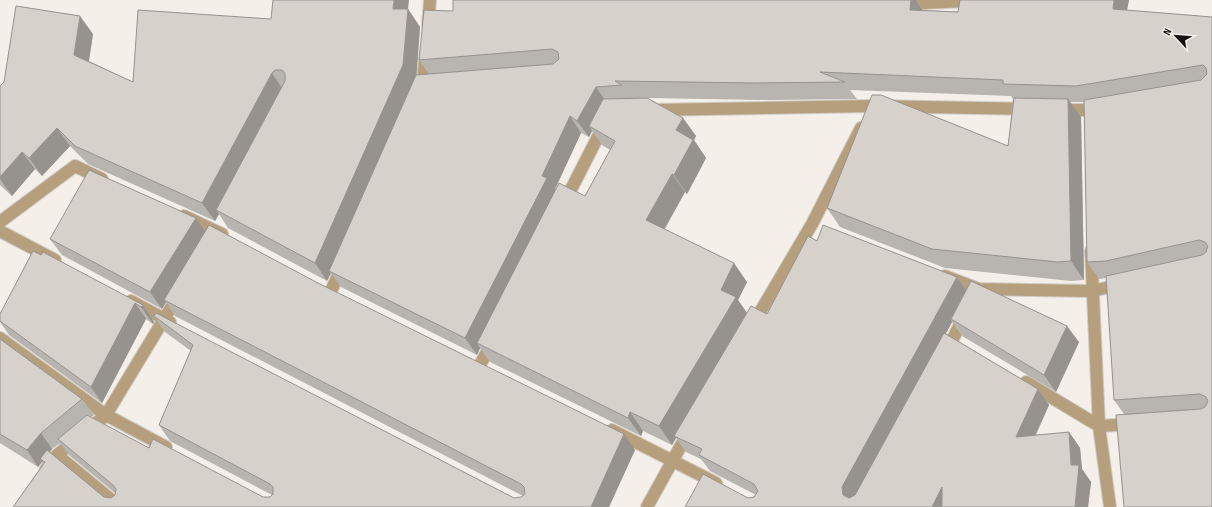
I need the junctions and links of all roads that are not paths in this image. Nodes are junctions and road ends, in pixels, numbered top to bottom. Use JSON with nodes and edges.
{"nodes":[{"id":1,"x":430,"y":0,"type":"edge"},
{"id":2,"x":988,"y":0,"type":"edge"},
{"id":3,"x":893,"y":5,"type":"edge"},
{"id":4,"x":417,"y":100,"type":"edge"},
{"id":5,"x":872,"y":106,"type":"junction"},
{"id":6,"x":1111,"y":106,"type":"edge"},
{"id":7,"x":643,"y":110,"type":"edge"},
{"id":8,"x":607,"y":117,"type":"edge"},
{"id":9,"x":110,"y":182,"type":"edge"},
{"id":10,"x":175,"y":212,"type":"edge"},
{"id":11,"x":556,"y":217,"type":"edge"},
{"id":12,"x":0,"y":222,"type":"edge"},
{"id":13,"x":812,"y":224,"type":"junction"},
{"id":14,"x":219,"y":228,"type":"junction"},
{"id":15,"x":826,"y":230,"type":"edge"},
{"id":16,"x":0,"y":231,"type":"edge"},
{"id":17,"x":1091,"y":236,"type":"edge"},
{"id":18,"x":231,"y":238,"type":"edge"},
{"id":19,"x":209,"y":245,"type":"edge"},
{"id":20,"x":347,"y":256,"type":"edge"},
{"id":21,"x":69,"y":268,"type":"edge"},
{"id":22,"x":936,"y":272,"type":"edge"},
{"id":23,"x":1137,"y":281,"type":"edge"},
{"id":24,"x":318,"y":284,"type":"edge"},
{"id":25,"x":185,"y":285,"type":"edge"},
{"id":26,"x":979,"y":289,"type":"junction"},
{"id":27,"x":1092,"y":291,"type":"junction"},
{"id":28,"x":124,"y":297,"type":"edge"},
{"id":29,"x":165,"y":319,"type":"junction"},
{"id":30,"x":179,"y":326,"type":"edge"},
{"id":31,"x":498,"y":330,"type":"edge"},
{"id":32,"x":748,"y":332,"type":"edge"},
{"id":33,"x":0,"y":338,"type":"edge"},
{"id":34,"x":953,"y":339,"type":"junction"},
{"id":35,"x":966,"y":347,"type":"edge"},
{"id":36,"x":466,"y":358,"type":"edge"},
{"id":37,"x":942,"y":359,"type":"edge"},
{"id":38,"x":1013,"y":374,"type":"edge"},
{"id":39,"x":106,"y":415,"type":"junction"},
{"id":40,"x":696,"y":420,"type":"edge"},
{"id":41,"x":1144,"y":423,"type":"edge"},
{"id":42,"x":601,"y":425,"type":"edge"},
{"id":43,"x":1099,"y":426,"type":"junction"},
{"id":44,"x":175,"y":452,"type":"edge"},
{"id":45,"x":57,"y":455,"type":"junction"},
{"id":46,"x":672,"y":460,"type":"junction"},
{"id":47,"x":39,"y":478,"type":"edge"},
{"id":48,"x":727,"y":489,"type":"edge"},
{"id":49,"x":120,"y":507,"type":"edge"},
{"id":50,"x":647,"y":507,"type":"edge"},
{"id":51,"x":1110,"y":507,"type":"edge"}],
"edges":[{"from":1,"to":4,"type":"street"},
{"from":2,"to":3,"type":"street"},
{"from":5,"to":6,"type":"street"},
{"from":5,"to":7,"type":"street"},
{"from":5,"to":13,"type":"street"},
{"from":8,"to":11,"type":"street"},
{"from":9,"to":12,"type":"street"},
{"from":10,"to":14,"type":"street"},
{"from":13,"to":15,"type":"street"},
{"from":13,"to":32,"type":"street"},
{"from":14,"to":18,"type":"street"},
{"from":14,"to":19,"type":"street"},
{"from":16,"to":21,"type":"street"},
{"from":17,"to":27,"type":"street"},
{"from":20,"to":24,"type":"street"},
{"from":22,"to":26,"type":"street"},
{"from":23,"to":27,"type":"street"},
{"from":25,"to":29,"type":"street"},
{"from":26,"to":27,"type":"street"},
{"from":26,"to":34,"type":"street"},
{"from":27,"to":43,"type":"street"},
{"from":28,"to":29,"type":"street"},
{"from":29,"to":30,"type":"street"},
{"from":29,"to":39,"type":"street"},
{"from":31,"to":36,"type":"street"},
{"from":33,"to":39,"type":"street"},
{"from":34,"to":35,"type":"street"},
{"from":34,"to":37,"type":"street"},
{"from":38,"to":43,"type":"street"},
{"from":39,"to":44,"type":"street"},
{"from":39,"to":45,"type":"street"},
{"from":40,"to":46,"type":"street"},
{"from":41,"to":43,"type":"street"},
{"from":42,"to":46,"type":"street"},
{"from":43,"to":51,"type":"street"},
{"from":45,"to":47,"type":"street"},
{"from":45,"to":49,"type":"street"},
{"from":46,"to":48,"type":"street"},
{"from":46,"to":50,"type":"street"}]}
